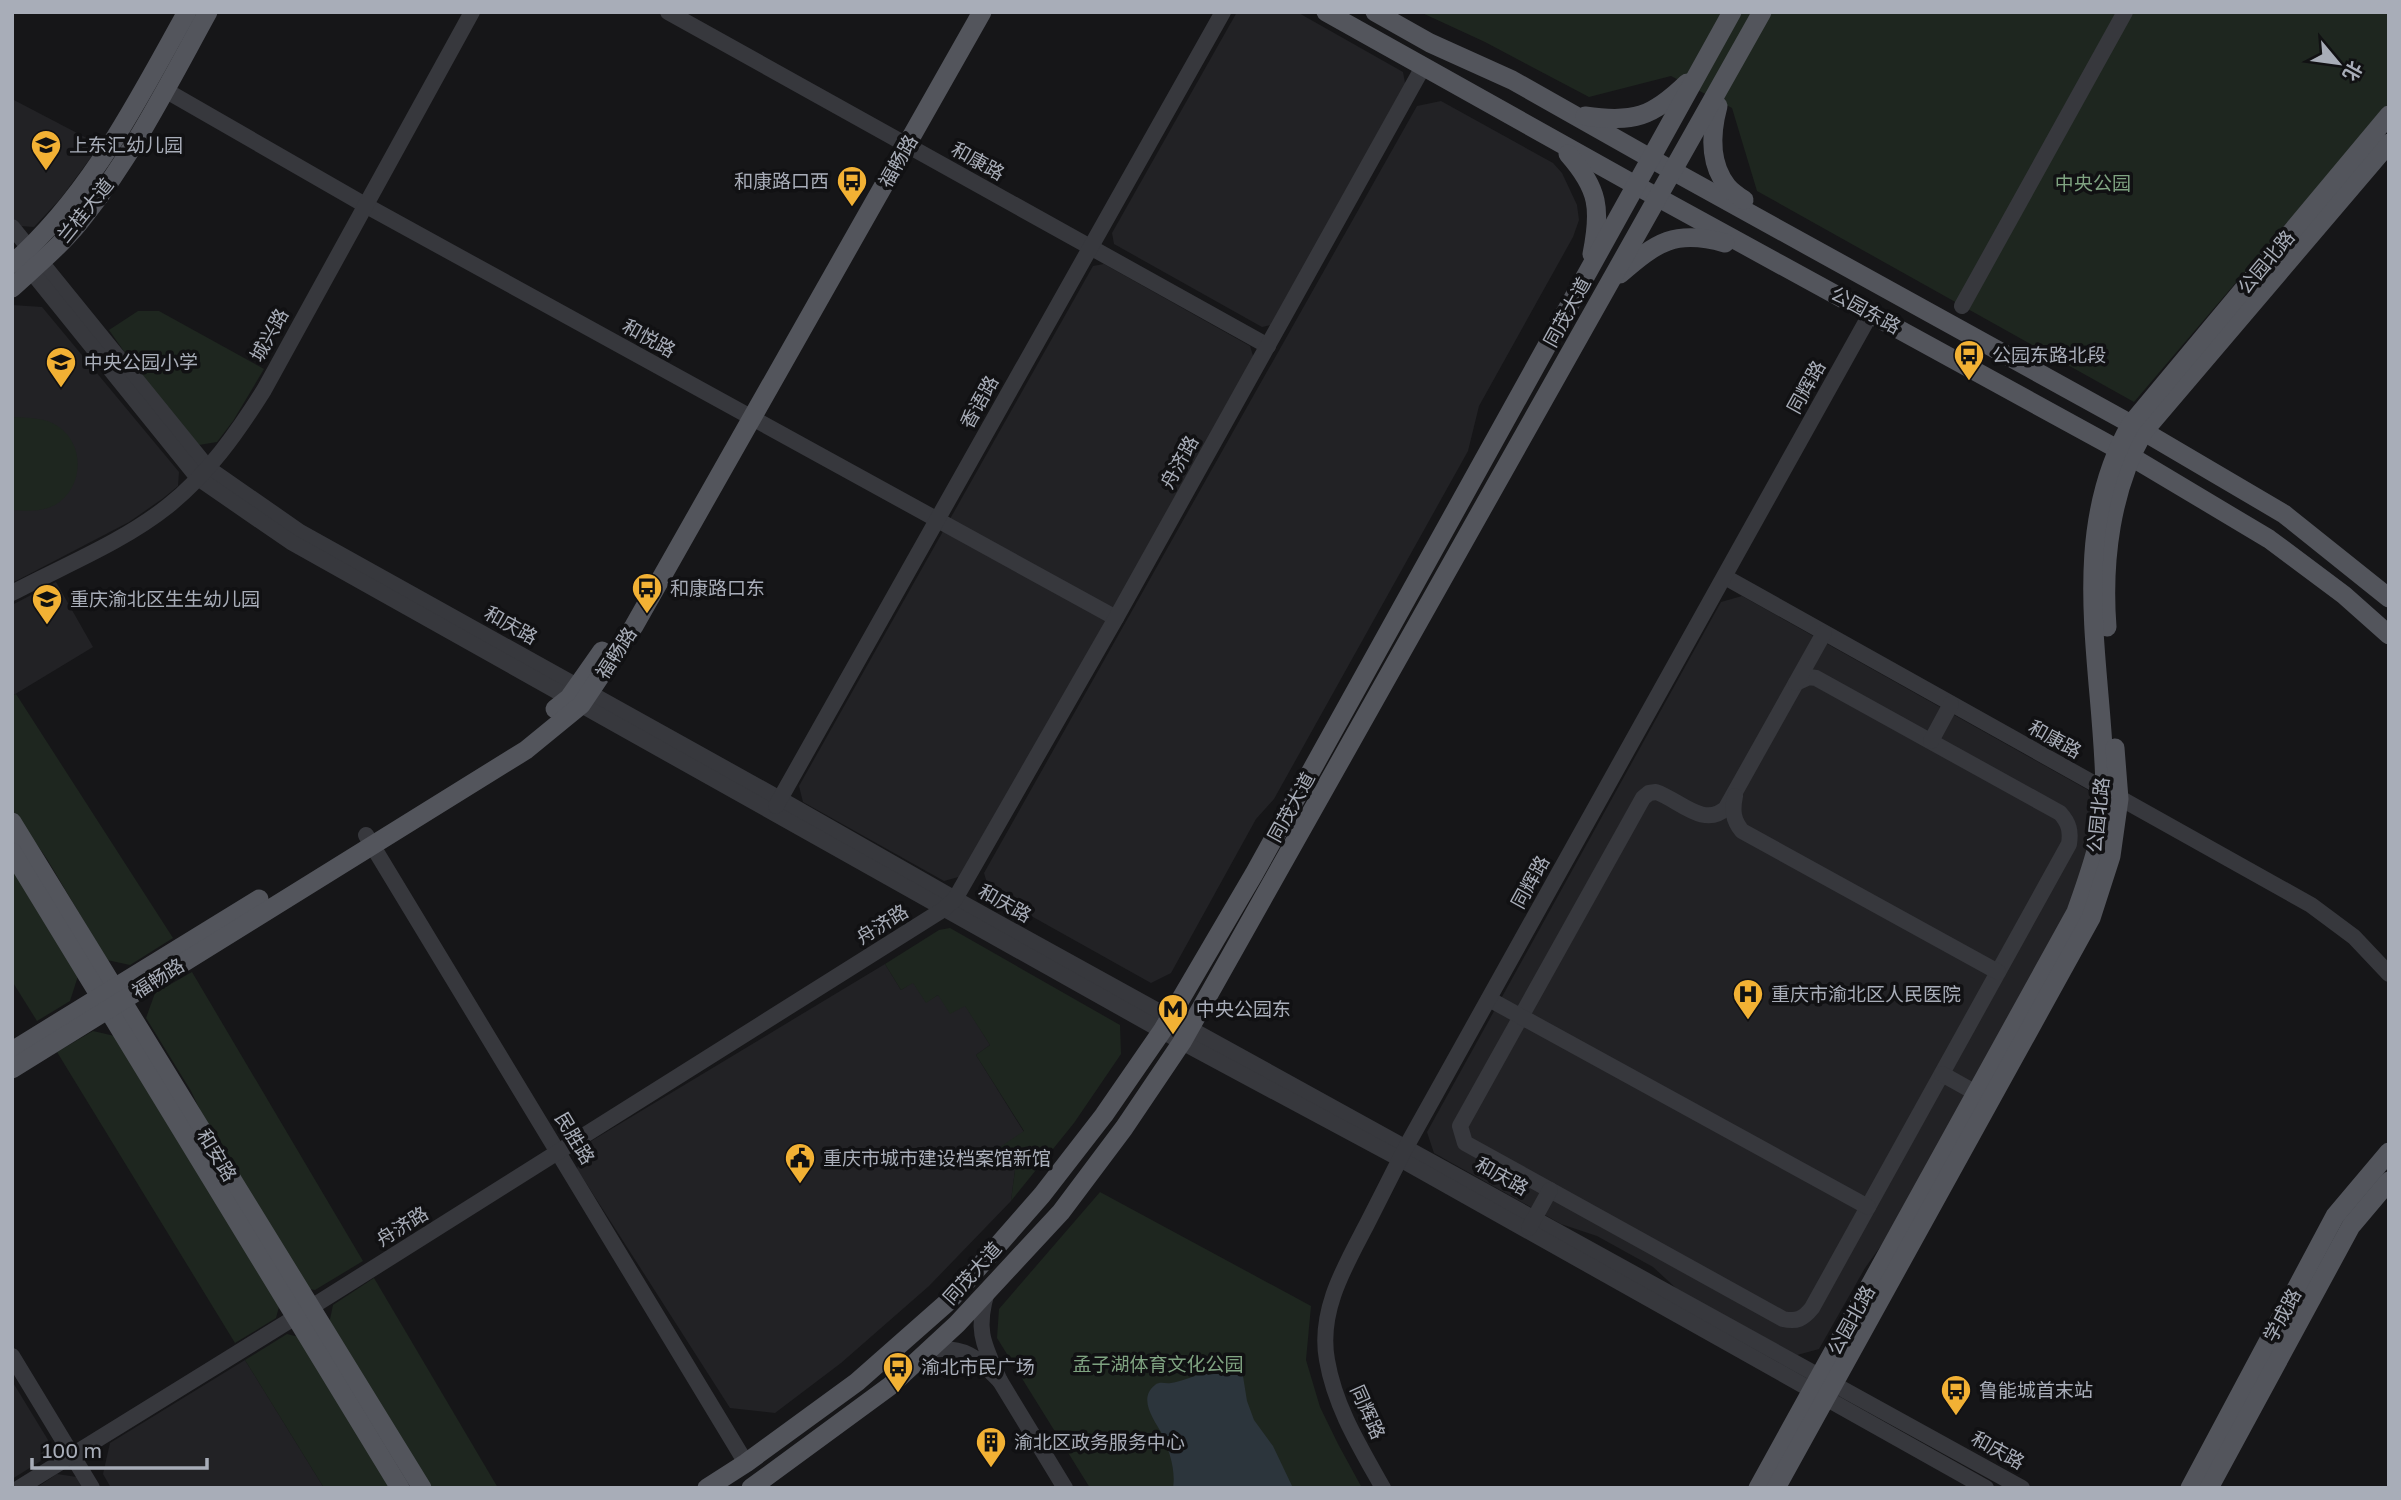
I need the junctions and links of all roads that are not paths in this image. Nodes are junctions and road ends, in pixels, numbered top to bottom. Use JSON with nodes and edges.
{"nodes":[{"id":1,"x":187,"y":12,"type":"edge"},
{"id":2,"x":208,"y":12,"type":"edge"},
{"id":3,"x":472,"y":12,"type":"edge"},
{"id":4,"x":668,"y":12,"type":"edge"},
{"id":5,"x":967,"y":12,"type":"edge"},
{"id":6,"x":982,"y":12,"type":"edge"},
{"id":7,"x":1223,"y":12,"type":"edge"},
{"id":8,"x":1326,"y":12,"type":"edge"},
{"id":9,"x":1375,"y":12,"type":"edge"},
{"id":10,"x":1732,"y":12,"type":"edge"},
{"id":11,"x":1762,"y":12,"type":"edge"},
{"id":12,"x":2125,"y":12,"type":"edge"},
{"id":13,"x":1423,"y":67,"type":"junction"},
{"id":14,"x":1700,"y":70,"type":"junction"},
{"id":15,"x":1723,"y":82,"type":"junction"},
{"id":16,"x":165,"y":90,"type":"junction"},
{"id":17,"x":1574,"y":114,"type":"junction"},
{"id":18,"x":2389,"y":115,"type":"edge"},
{"id":19,"x":901,"y":142,"type":"junction"},
{"id":20,"x":1558,"y":142,"type":"junction"},
{"id":21,"x":2389,"y":143,"type":"edge"},
{"id":22,"x":1652,"y":159,"type":"junction"},
{"id":23,"x":1673,"y":171,"type":"junction"},
{"id":24,"x":1637,"y":186,"type":"junction"},
{"id":25,"x":1658,"y":197,"type":"junction"},
{"id":26,"x":365,"y":205,"type":"junction"},
{"id":27,"x":1774,"y":226,"type":"junction"},
{"id":28,"x":12,"y":227,"type":"edge"},
{"id":29,"x":1091,"y":247,"type":"junction"},
{"id":30,"x":1759,"y":252,"type":"junction"},
{"id":31,"x":24,"y":258,"type":"edge"},
{"id":32,"x":1588,"y":274,"type":"junction"},
{"id":33,"x":1609,"y":284,"type":"junction"},
{"id":34,"x":12,"y":288,"type":"edge"},
{"id":35,"x":1962,"y":306,"type":"dead end"},
{"id":36,"x":1871,"y":313,"type":"junction"},
{"id":37,"x":1268,"y":346,"type":"junction"},
{"id":38,"x":746,"y":416,"type":"junction"},
{"id":39,"x":2138,"y":427,"type":"junction"},
{"id":40,"x":2124,"y":452,"type":"junction"},
{"id":41,"x":203,"y":473,"type":"junction"},
{"id":42,"x":937,"y":520,"type":"junction"},
{"id":43,"x":1724,"y":577,"type":"junction"},
{"id":44,"x":12,"y":593,"type":"edge"},
{"id":45,"x":2389,"y":598,"type":"edge"},
{"id":46,"x":1116,"y":618,"type":"junction"},
{"id":47,"x":1824,"y":633,"type":"junction"},
{"id":48,"x":2389,"y":635,"type":"edge"},
{"id":49,"x":1796,"y":683,"type":"junction"},
{"id":50,"x":579,"y":696,"type":"junction"},
{"id":51,"x":1951,"y":704,"type":"junction"},
{"id":52,"x":1931,"y":741,"type":"junction"},
{"id":53,"x":1736,"y":791,"type":"junction"},
{"id":54,"x":2112,"y":795,"type":"junction"},
{"id":55,"x":776,"y":806,"type":"junction"},
{"id":56,"x":12,"y":822,"type":"edge"},
{"id":57,"x":369,"y":840,"type":"junction"},
{"id":58,"x":12,"y":852,"type":"edge"},
{"id":59,"x":949,"y":904,"type":"junction"},
{"id":60,"x":1998,"y":972,"type":"junction"},
{"id":61,"x":2389,"y":974,"type":"edge"},
{"id":62,"x":111,"y":998,"type":"junction"},
{"id":63,"x":1489,"y":999,"type":"junction"},
{"id":64,"x":1521,"y":1017,"type":"junction"},
{"id":65,"x":1166,"y":1024,"type":"junction"},
{"id":66,"x":1186,"y":1035,"type":"junction"},
{"id":67,"x":12,"y":1051,"type":"edge"},
{"id":68,"x":12,"y":1069,"type":"edge"},
{"id":69,"x":1942,"y":1074,"type":"junction"},
{"id":70,"x":1983,"y":1097,"type":"junction"},
{"id":71,"x":2389,"y":1152,"type":"edge"},
{"id":72,"x":559,"y":1153,"type":"junction"},
{"id":73,"x":1403,"y":1153,"type":"junction"},
{"id":74,"x":2389,"y":1181,"type":"edge"},
{"id":75,"x":1550,"y":1190,"type":"junction"},
{"id":76,"x":1868,"y":1207,"type":"junction"},
{"id":77,"x":1531,"y":1224,"type":"junction"},
{"id":78,"x":987,"y":1292,"type":"junction"},
{"id":79,"x":303,"y":1312,"type":"junction"},
{"id":80,"x":929,"y":1350,"type":"junction"},
{"id":81,"x":12,"y":1356,"type":"edge"},
{"id":82,"x":1000,"y":1381,"type":"junction"},
{"id":83,"x":1822,"y":1387,"type":"junction"},
{"id":84,"x":72,"y":1454,"type":"junction"},
{"id":85,"x":746,"y":1463,"type":"junction"},
{"id":86,"x":758,"y":1486,"type":"edge"},
{"id":87,"x":19,"y":1488,"type":"edge"},
{"id":88,"x":92,"y":1488,"type":"edge"},
{"id":89,"x":400,"y":1488,"type":"edge"},
{"id":90,"x":422,"y":1488,"type":"edge"},
{"id":91,"x":707,"y":1488,"type":"edge"},
{"id":92,"x":1065,"y":1488,"type":"edge"},
{"id":93,"x":1383,"y":1488,"type":"edge"},
{"id":94,"x":1758,"y":1488,"type":"edge"},
{"id":95,"x":1776,"y":1488,"type":"edge"},
{"id":96,"x":1986,"y":1488,"type":"edge"},
{"id":97,"x":2022,"y":1488,"type":"edge"},
{"id":98,"x":2190,"y":1488,"type":"edge"},
{"id":99,"x":2209,"y":1488,"type":"edge"}],
"edges":[{"from":1,"to":31,"type":"main road","name":"兰桂大道"},
{"from":2,"to":16,"type":"main road","name":"兰桂大道"},
{"from":3,"to":26,"type":"street","name":"城兴路"},
{"from":4,"to":19,"type":"street","name":"和康路"},
{"from":5,"to":19,"type":"main road","name":"福畅路"},
{"from":6,"to":19,"type":"main road","name":"福畅路"},
{"from":7,"to":29,"type":"street","name":"香语路"},
{"from":8,"to":13,"type":"main road","name":"公园东路"},
{"from":9,"to":17,"type":"main road","name":"公园东路"},
{"from":10,"to":14,"type":"main road","name":"同茂大道"},
{"from":11,"to":15,"type":"main road","name":"同茂大道"},
{"from":12,"to":35,"type":"street"},
{"from":13,"to":20,"type":"main road","name":"公园东路"},
{"from":13,"to":37,"type":"street","name":"舟济路"},
{"from":14,"to":17,"type":"main road"},
{"from":14,"to":22,"type":"main road","name":"同茂大道"},
{"from":15,"to":23,"type":"main road","name":"同茂大道"},
{"from":15,"to":27,"type":"main road"},
{"from":16,"to":26,"type":"street","name":"和悦路"},
{"from":16,"to":31,"type":"main road","name":"兰桂大道"},
{"from":17,"to":22,"type":"main road","name":"公园东路"},
{"from":18,"to":39,"type":"main road","name":"公园北路"},
{"from":19,"to":29,"type":"street","name":"和康路"},
{"from":19,"to":38,"type":"main road","name":"福畅路"},
{"from":20,"to":24,"type":"main road","name":"公园东路"},
{"from":20,"to":32,"type":"main road"},
{"from":21,"to":39,"type":"main road","name":"公园北路"},
{"from":22,"to":23,"type":"main road","name":"公园东路"},
{"from":22,"to":24,"type":"main road","name":"同茂大道"},
{"from":23,"to":25,"type":"main road","name":"同茂大道"},
{"from":23,"to":27,"type":"main road","name":"公园东路"},
{"from":24,"to":25,"type":"main road","name":"公园东路"},
{"from":24,"to":32,"type":"main road","name":"同茂大道"},
{"from":25,"to":30,"type":"main road","name":"公园东路"},
{"from":25,"to":33,"type":"main road","name":"同茂大道"},
{"from":26,"to":38,"type":"street","name":"和悦路"},
{"from":26,"to":41,"type":"street","name":"城兴路"},
{"from":27,"to":39,"type":"main road","name":"公园东路"},
{"from":28,"to":31,"type":"street","name":"和庆路"},
{"from":29,"to":37,"type":"street","name":"和康路"},
{"from":29,"to":42,"type":"street","name":"香语路"},
{"from":30,"to":33,"type":"main road"},
{"from":30,"to":36,"type":"main road","name":"公园东路"},
{"from":31,"to":34,"type":"main road","name":"兰桂大道"},
{"from":31,"to":41,"type":"street","name":"和庆路"},
{"from":32,"to":65,"type":"main road","name":"同茂大道"},
{"from":33,"to":66,"type":"main road","name":"同茂大道"},
{"from":36,"to":40,"type":"main road","name":"公园东路"},
{"from":36,"to":43,"type":"street","name":"同辉路"},
{"from":37,"to":46,"type":"street","name":"舟济路"},
{"from":38,"to":42,"type":"street","name":"和悦路"},
{"from":38,"to":50,"type":"main road","name":"福畅路"},
{"from":39,"to":40,"type":"main road","name":"公园北路"},
{"from":39,"to":45,"type":"main road","name":"公园东路"},
{"from":40,"to":48,"type":"main road","name":"公园东路"},
{"from":40,"to":54,"type":"main road","name":"公园北路"},
{"from":41,"to":44,"type":"street","name":"城兴路"},
{"from":41,"to":50,"type":"street","name":"和庆路"},
{"from":42,"to":46,"type":"street","name":"和悦路"},
{"from":42,"to":55,"type":"street","name":"香语路"},
{"from":43,"to":47,"type":"street","name":"和康路"},
{"from":43,"to":63,"type":"street","name":"同辉路"},
{"from":46,"to":59,"type":"street","name":"舟济路"},
{"from":47,"to":49,"type":"street"},
{"from":47,"to":51,"type":"street","name":"和康路"},
{"from":49,"to":52,"type":"street"},
{"from":49,"to":53,"type":"street"},
{"from":50,"to":55,"type":"street","name":"和庆路"},
{"from":50,"to":57,"type":"main road","name":"福畅路"},
{"from":51,"to":52,"type":"street"},
{"from":51,"to":54,"type":"street","name":"和康路"},
{"from":52,"to":60,"type":"street"},
{"from":53,"to":60,"type":"street"},
{"from":53,"to":64,"type":"street"},
{"from":54,"to":61,"type":"street","name":"和康路"},
{"from":54,"to":70,"type":"main road","name":"公园北路"},
{"from":55,"to":59,"type":"street","name":"和庆路"},
{"from":56,"to":62,"type":"main road","name":"和安路"},
{"from":57,"to":62,"type":"main road","name":"福畅路"},
{"from":57,"to":72,"type":"street","name":"民胜路"},
{"from":58,"to":62,"type":"main road","name":"和安路"},
{"from":59,"to":65,"type":"street","name":"和庆路"},
{"from":59,"to":72,"type":"street","name":"舟济路"},
{"from":60,"to":69,"type":"street"},
{"from":62,"to":67,"type":"main road","name":"福畅路"},
{"from":62,"to":68,"type":"main road","name":"福畅路"},
{"from":62,"to":79,"type":"main road","name":"和安路"},
{"from":63,"to":64,"type":"street"},
{"from":63,"to":73,"type":"street","name":"同辉路"},
{"from":64,"to":75,"type":"street"},
{"from":64,"to":76,"type":"street"},
{"from":65,"to":66,"type":"street","name":"和庆路"},
{"from":65,"to":85,"type":"main road","name":"同茂大道"},
{"from":66,"to":73,"type":"street","name":"和庆路"},
{"from":66,"to":78,"type":"main road","name":"同茂大道"},
{"from":69,"to":70,"type":"street"},
{"from":69,"to":76,"type":"street"},
{"from":70,"to":83,"type":"main road","name":"公园北路"},
{"from":71,"to":98,"type":"main road","name":"学成路"},
{"from":72,"to":79,"type":"street","name":"舟济路"},
{"from":72,"to":85,"type":"street","name":"民胜路"},
{"from":73,"to":77,"type":"street","name":"和庆路"},
{"from":73,"to":93,"type":"street","name":"同辉路"},
{"from":74,"to":99,"type":"main road","name":"学成路"},
{"from":75,"to":76,"type":"street"},
{"from":75,"to":77,"type":"street"},
{"from":77,"to":83,"type":"street","name":"和庆路"},
{"from":78,"to":80,"type":"main road","name":"同茂大道"},
{"from":78,"to":82,"type":"street"},
{"from":79,"to":84,"type":"street","name":"舟济路"},
{"from":79,"to":89,"type":"main road","name":"和安路"},
{"from":79,"to":90,"type":"main road","name":"和安路"},
{"from":80,"to":82,"type":"street"},
{"from":80,"to":86,"type":"main road","name":"同茂大道"},
{"from":81,"to":84,"type":"street"},
{"from":82,"to":92,"type":"street"},
{"from":83,"to":94,"type":"main road","name":"公园北路"},
{"from":83,"to":95,"type":"main road","name":"公园北路"},
{"from":83,"to":96,"type":"street","name":"和庆路"},
{"from":83,"to":97,"type":"street","name":"和庆路"},
{"from":84,"to":87,"type":"street","name":"舟济路"},
{"from":84,"to":88,"type":"street"},
{"from":85,"to":91,"type":"main road","name":"同茂大道"}]}
